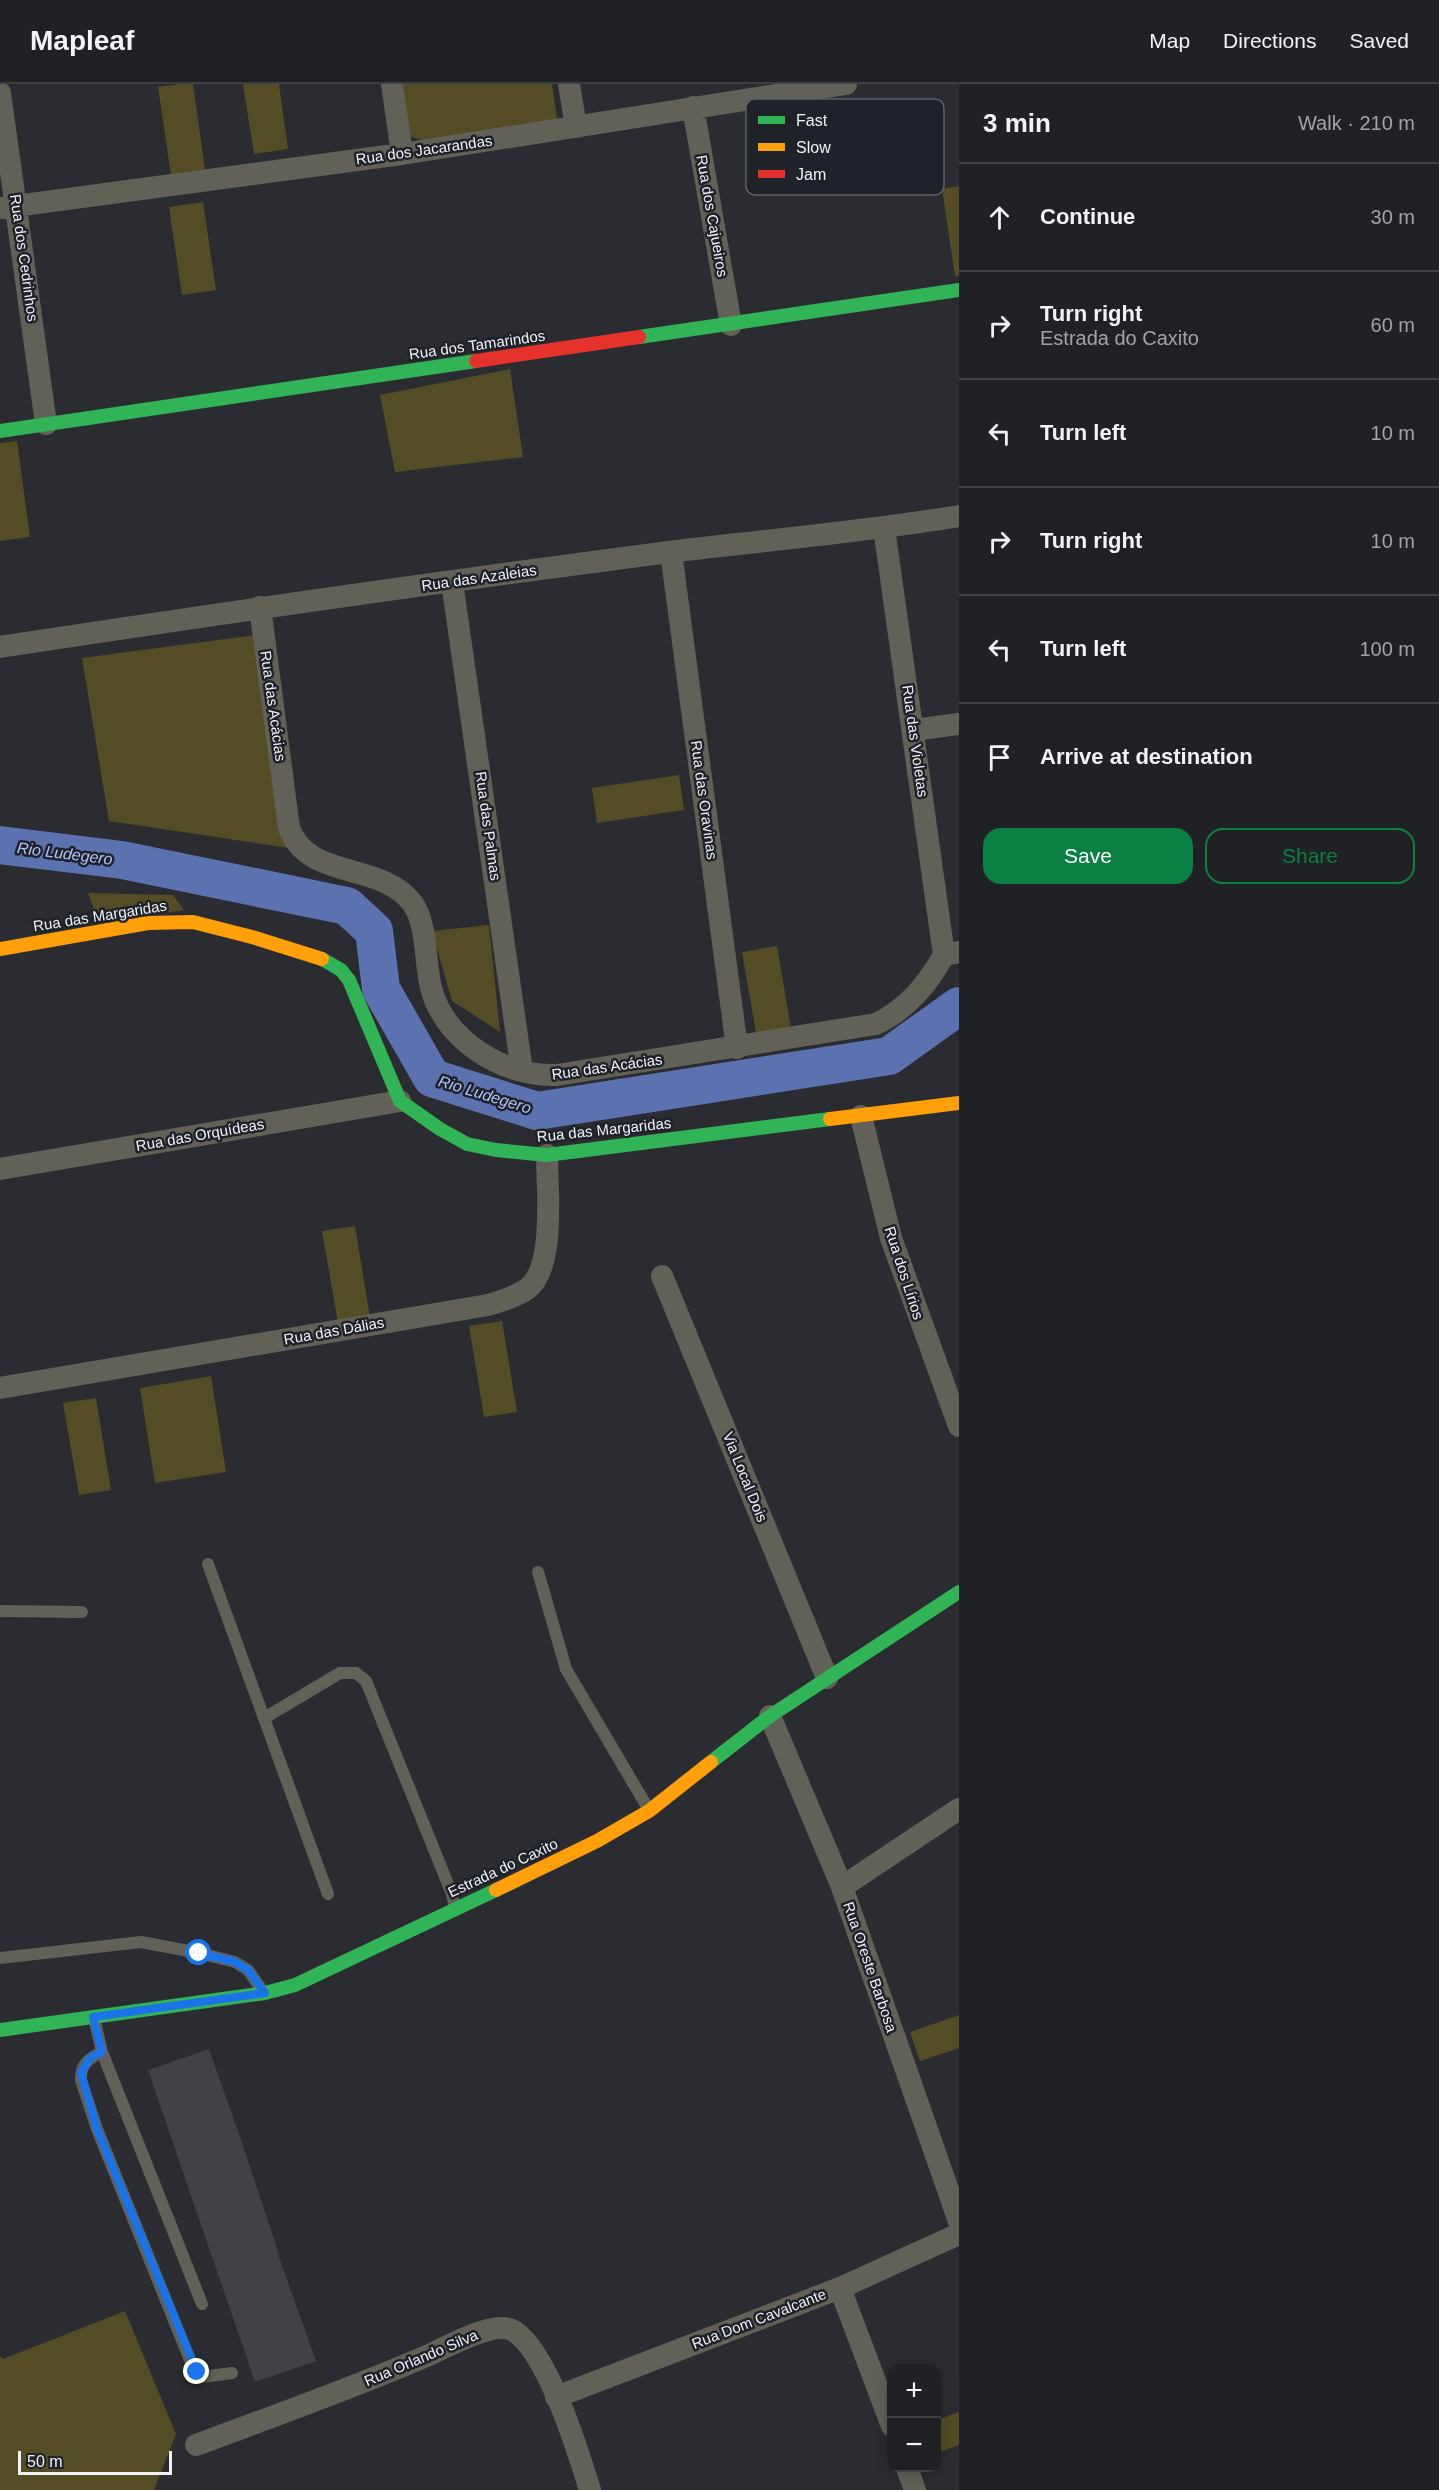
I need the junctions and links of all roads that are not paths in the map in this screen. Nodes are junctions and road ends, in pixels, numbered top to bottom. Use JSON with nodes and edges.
{"nodes":[{"id":1,"x":392,"y":84,"type":"edge"},
{"id":2,"x":569,"y":84,"type":"edge"},
{"id":3,"x":846,"y":84,"type":"edge"},
{"id":4,"x":0,"y":93,"type":"edge"},
{"id":5,"x":746,"y":99,"type":"edge"},
{"id":6,"x":746,"y":99,"type":"edge"},
{"id":7,"x":693,"y":107,"type":"junction"},
{"id":8,"x":576,"y":127,"type":"junction"},
{"id":9,"x":402,"y":154,"type":"junction"},
{"id":10,"x":8,"y":207,"type":"edge"},
{"id":11,"x":959,"y":290,"type":"edge"},
{"id":12,"x":731,"y":325,"type":"junction"},
{"id":13,"x":46,"y":424,"type":"junction"},
{"id":14,"x":0,"y":431,"type":"edge"},
{"id":15,"x":959,"y":516,"type":"edge"},
{"id":16,"x":884,"y":528,"type":"junction"},
{"id":17,"x":671,"y":552,"type":"junction"},
{"id":18,"x":452,"y":582,"type":"junction"},
{"id":19,"x":260,"y":608,"type":"junction"},
{"id":20,"x":0,"y":647,"type":"edge"},
{"id":21,"x":959,"y":724,"type":"edge"},
{"id":22,"x":914,"y":730,"type":"junction"},
{"id":23,"x":0,"y":949,"type":"edge"},
{"id":24,"x":952,"y":953,"type":"edge"},
{"id":25,"x":737,"y":1048,"type":"junction"},
{"id":26,"x":522,"y":1071,"type":"junction"},
{"id":27,"x":400,"y":1101,"type":"junction"},
{"id":28,"x":959,"y":1103,"type":"edge"},
{"id":29,"x":861,"y":1116,"type":"junction"},
{"id":30,"x":547,"y":1155,"type":"junction"},
{"id":31,"x":0,"y":1169,"type":"edge"},
{"id":32,"x":662,"y":1276,"type":"dead end"},
{"id":33,"x":0,"y":1388,"type":"edge"},
{"id":34,"x":959,"y":1426,"type":"edge"},
{"id":35,"x":208,"y":1564,"type":"dead end"},
{"id":36,"x":538,"y":1572,"type":"dead end"},
{"id":37,"x":959,"y":1592,"type":"edge"},
{"id":38,"x":0,"y":1611,"type":"edge"},
{"id":39,"x":82,"y":1612,"type":"dead end"},
{"id":40,"x":827,"y":1678,"type":"junction"},
{"id":41,"x":771,"y":1716,"type":"junction"},
{"id":42,"x":266,"y":1717,"type":"junction"},
{"id":43,"x":959,"y":1809,"type":"edge"},
{"id":44,"x":649,"y":1811,"type":"junction"},
{"id":45,"x":842,"y":1887,"type":"junction"},
{"id":46,"x":328,"y":1894,"type":"dead end"},
{"id":47,"x":455,"y":1909,"type":"junction"},
{"id":48,"x":0,"y":1958,"type":"edge"},
{"id":49,"x":265,"y":1993,"type":"junction"},
{"id":50,"x":93,"y":2017,"type":"junction"},
{"id":51,"x":0,"y":2030,"type":"edge"},
{"id":52,"x":102,"y":2052,"type":"junction"},
{"id":53,"x":959,"y":2221,"type":"edge"},
{"id":54,"x":959,"y":2234,"type":"edge"},
{"id":55,"x":840,"y":2288,"type":"junction"},
{"id":56,"x":202,"y":2304,"type":"dead end"},
{"id":57,"x":232,"y":2373,"type":"dead end"},
{"id":58,"x":556,"y":2397,"type":"junction"},
{"id":59,"x":888,"y":2418,"type":"edge"},
{"id":60,"x":196,"y":2445,"type":"dead end"},
{"id":61,"x":908,"y":2472,"type":"edge"},
{"id":62,"x":590,"y":2490,"type":"edge"},
{"id":63,"x":915,"y":2490,"type":"edge"}],
"edges":[{"from":1,"to":9,"type":"street"},
{"from":2,"to":8,"type":"street"},
{"from":3,"to":5,"type":"street","name":"Rua dos Jacarandas"},
{"from":4,"to":10,"type":"street","name":"Rua dos Cedrinhos"},
{"from":6,"to":7,"type":"street","name":"Rua dos Jacarandas"},
{"from":7,"to":8,"type":"street","name":"Rua dos Jacarandas"},
{"from":7,"to":12,"type":"street","name":"Rua dos Cajueiros"},
{"from":8,"to":9,"type":"street","name":"Rua dos Jacarandas"},
{"from":9,"to":10,"type":"street","name":"Rua dos Jacarandas"},
{"from":10,"to":13,"type":"street","name":"Rua dos Cedrinhos"},
{"from":11,"to":12,"type":"street","name":"Rua dos Tamarindos"},
{"from":12,"to":13,"type":"street","name":"Rua dos Tamarindos"},
{"from":13,"to":14,"type":"street","name":"Rua dos Tamarindos"},
{"from":15,"to":16,"type":"street","name":"Rua das Azaleias"},
{"from":16,"to":17,"type":"street","name":"Rua das Azaleias"},
{"from":16,"to":22,"type":"street","name":"Rua das Violetas"},
{"from":17,"to":18,"type":"street","name":"Rua das Azaleias"},
{"from":17,"to":25,"type":"street","name":"Rua das Oravinas"},
{"from":18,"to":19,"type":"street","name":"Rua das Azaleias"},
{"from":18,"to":26,"type":"street","name":"Rua das Palmas"},
{"from":19,"to":20,"type":"street","name":"Rua das Azaleias"},
{"from":19,"to":26,"type":"street","name":"Rua das Acácias"},
{"from":21,"to":22,"type":"street"},
{"from":22,"to":24,"type":"street","name":"Rua das Violetas"},
{"from":23,"to":27,"type":"street","name":"Rua das Margaridas"},
{"from":24,"to":25,"type":"street","name":"Rua das Acácias"},
{"from":25,"to":26,"type":"street","name":"Rua das Acácias"},
{"from":27,"to":30,"type":"street","name":"Rua das Margaridas"},
{"from":27,"to":31,"type":"street","name":"Rua das Orquídeas"},
{"from":28,"to":29,"type":"street","name":"Rua das Margaridas"},
{"from":29,"to":30,"type":"street","name":"Rua das Margaridas"},
{"from":29,"to":34,"type":"street","name":"Rua dos Lírios"},
{"from":30,"to":33,"type":"street","name":"Rua das Dálias"},
{"from":32,"to":40,"type":"street","name":"Via Local Dois"},
{"from":35,"to":42,"type":"lane"},
{"from":36,"to":44,"type":"lane"},
{"from":37,"to":40,"type":"street","name":"Estrada do Caxito"},
{"from":38,"to":39,"type":"lane"},
{"from":40,"to":41,"type":"street","name":"Estrada do Caxito"},
{"from":41,"to":44,"type":"street","name":"Estrada do Caxito"},
{"from":41,"to":45,"type":"street","name":"Rua Oreste Barbosa"},
{"from":42,"to":46,"type":"lane"},
{"from":42,"to":47,"type":"lane"},
{"from":43,"to":45,"type":"street"},
{"from":44,"to":47,"type":"street","name":"Estrada do Caxito"},
{"from":45,"to":53,"type":"street","name":"Rua Oreste Barbosa"},
{"from":47,"to":49,"type":"street","name":"Estrada do Caxito"},
{"from":48,"to":49,"type":"lane"},
{"from":49,"to":50,"type":"street","name":"Estrada do Caxito"},
{"from":50,"to":51,"type":"street","name":"Estrada do Caxito"},
{"from":50,"to":52,"type":"lane"},
{"from":52,"to":56,"type":"lane"},
{"from":52,"to":57,"type":"lane"},
{"from":54,"to":55,"type":"street","name":"Rua Dom Cavalcante"},
{"from":55,"to":58,"type":"street","name":"Rua Dom Cavalcante"},
{"from":55,"to":59,"type":"street"},
{"from":58,"to":60,"type":"street","name":"Rua Orlando Silva"},
{"from":58,"to":62,"type":"street","name":"Rua Orlando Silva"},
{"from":61,"to":63,"type":"street"}]}
